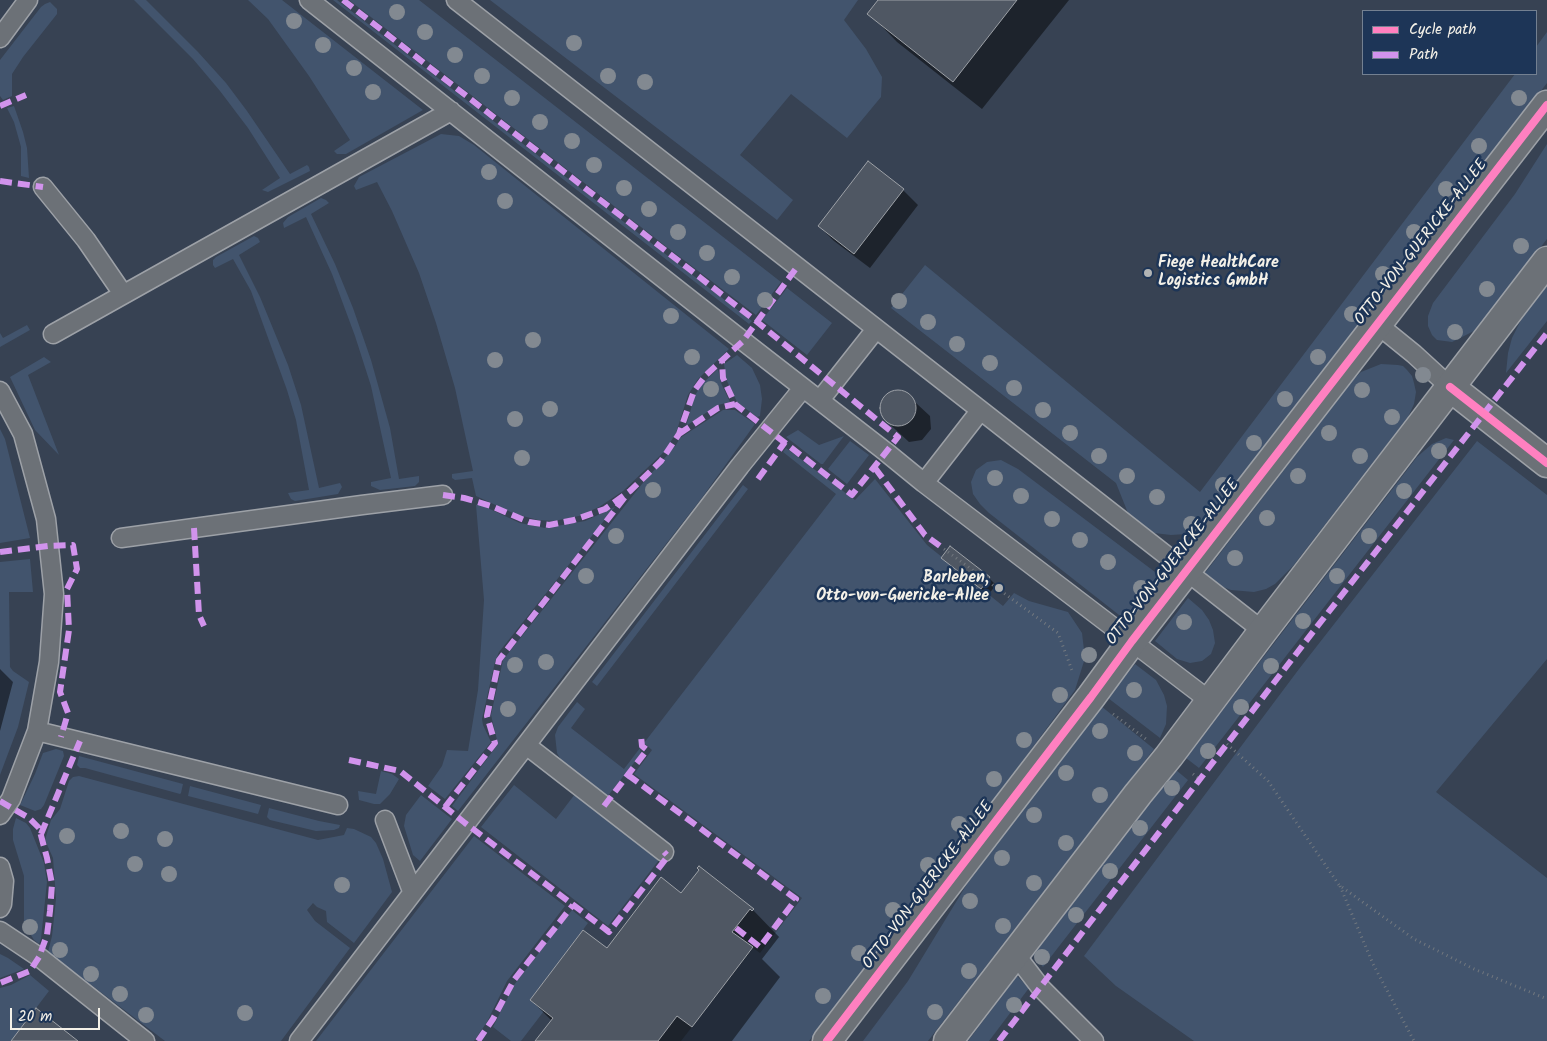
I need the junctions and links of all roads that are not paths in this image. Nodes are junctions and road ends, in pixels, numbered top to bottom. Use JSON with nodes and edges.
{"nodes":[{"id":1,"x":28,"y":0,"type":"edge"},
{"id":2,"x":309,"y":0,"type":"edge"},
{"id":3,"x":456,"y":0,"type":"edge"},
{"id":4,"x":0,"y":38,"type":"edge"},
{"id":5,"x":1547,"y":105,"type":"edge"},
{"id":6,"x":451,"y":111,"type":"junction"},
{"id":7,"x":43,"y":186,"type":"dead end"},
{"id":8,"x":1547,"y":261,"type":"edge"},
{"id":9,"x":123,"y":294,"type":"junction"},
{"id":10,"x":1377,"y":324,"type":"junction"},
{"id":11,"x":876,"y":329,"type":"junction"},
{"id":12,"x":53,"y":334,"type":"dead end"},
{"id":13,"x":1450,"y":387,"type":"junction"},
{"id":14,"x":803,"y":388,"type":"junction"},
{"id":15,"x":0,"y":391,"type":"edge"},
{"id":16,"x":820,"y":400,"type":"junction"},
{"id":17,"x":980,"y":411,"type":"junction"},
{"id":18,"x":1547,"y":463,"type":"edge"},
{"id":19,"x":924,"y":483,"type":"junction"},
{"id":20,"x":443,"y":495,"type":"dead end"},
{"id":21,"x":121,"y":538,"type":"dead end"},
{"id":22,"x":1185,"y":571,"type":"junction"},
{"id":23,"x":1263,"y":631,"type":"junction"},
{"id":24,"x":1132,"y":640,"type":"junction"},
{"id":25,"x":1210,"y":701,"type":"junction"},
{"id":26,"x":37,"y":731,"type":"junction"},
{"id":27,"x":526,"y":745,"type":"junction"},
{"id":28,"x":338,"y":806,"type":"dead end"},
{"id":29,"x":0,"y":815,"type":"edge"},
{"id":30,"x":385,"y":820,"type":"dead end"},
{"id":31,"x":664,"y":852,"type":"dead end"},
{"id":32,"x":0,"y":868,"type":"edge"},
{"id":33,"x":412,"y":891,"type":"junction"},
{"id":34,"x":0,"y":908,"type":"edge"},
{"id":35,"x":0,"y":931,"type":"edge"},
{"id":36,"x":1014,"y":954,"type":"junction"},
{"id":37,"x":145,"y":1041,"type":"edge"},
{"id":38,"x":299,"y":1041,"type":"edge"},
{"id":39,"x":827,"y":1041,"type":"edge"},
{"id":40,"x":948,"y":1041,"type":"edge"},
{"id":41,"x":1094,"y":1041,"type":"edge"}],
"edges":[{"from":1,"to":4,"type":"lane"},
{"from":2,"to":6,"type":"lane"},
{"from":3,"to":11,"type":"lane"},
{"from":5,"to":10,"type":"street","name":"OTTO-VON-GUERICKE-ALLEE"},
{"from":6,"to":9,"type":"lane"},
{"from":6,"to":14,"type":"lane"},
{"from":7,"to":9,"type":"lane"},
{"from":8,"to":13,"type":"street"},
{"from":9,"to":12,"type":"lane"},
{"from":10,"to":13,"type":"lane"},
{"from":10,"to":22,"type":"street","name":"OTTO-VON-GUERICKE-ALLEE"},
{"from":11,"to":16,"type":"lane"},
{"from":11,"to":17,"type":"lane"},
{"from":13,"to":18,"type":"street"},
{"from":13,"to":23,"type":"street"},
{"from":14,"to":16,"type":"lane"},
{"from":14,"to":27,"type":"lane"},
{"from":15,"to":26,"type":"lane"},
{"from":16,"to":19,"type":"lane"},
{"from":17,"to":19,"type":"lane"},
{"from":17,"to":22,"type":"lane"},
{"from":19,"to":24,"type":"lane"},
{"from":20,"to":21,"type":"lane"},
{"from":22,"to":23,"type":"lane"},
{"from":22,"to":24,"type":"street","name":"OTTO-VON-GUERICKE-ALLEE"},
{"from":23,"to":25,"type":"street"},
{"from":24,"to":25,"type":"lane"},
{"from":24,"to":39,"type":"street","name":"OTTO-VON-GUERICKE-ALLEE"},
{"from":25,"to":36,"type":"street"},
{"from":26,"to":28,"type":"lane"},
{"from":26,"to":29,"type":"lane"},
{"from":27,"to":31,"type":"lane"},
{"from":27,"to":33,"type":"lane"},
{"from":30,"to":33,"type":"lane"},
{"from":32,"to":34,"type":"lane"},
{"from":33,"to":38,"type":"lane"},
{"from":35,"to":37,"type":"lane"},
{"from":36,"to":40,"type":"street"},
{"from":36,"to":41,"type":"lane"}]}
